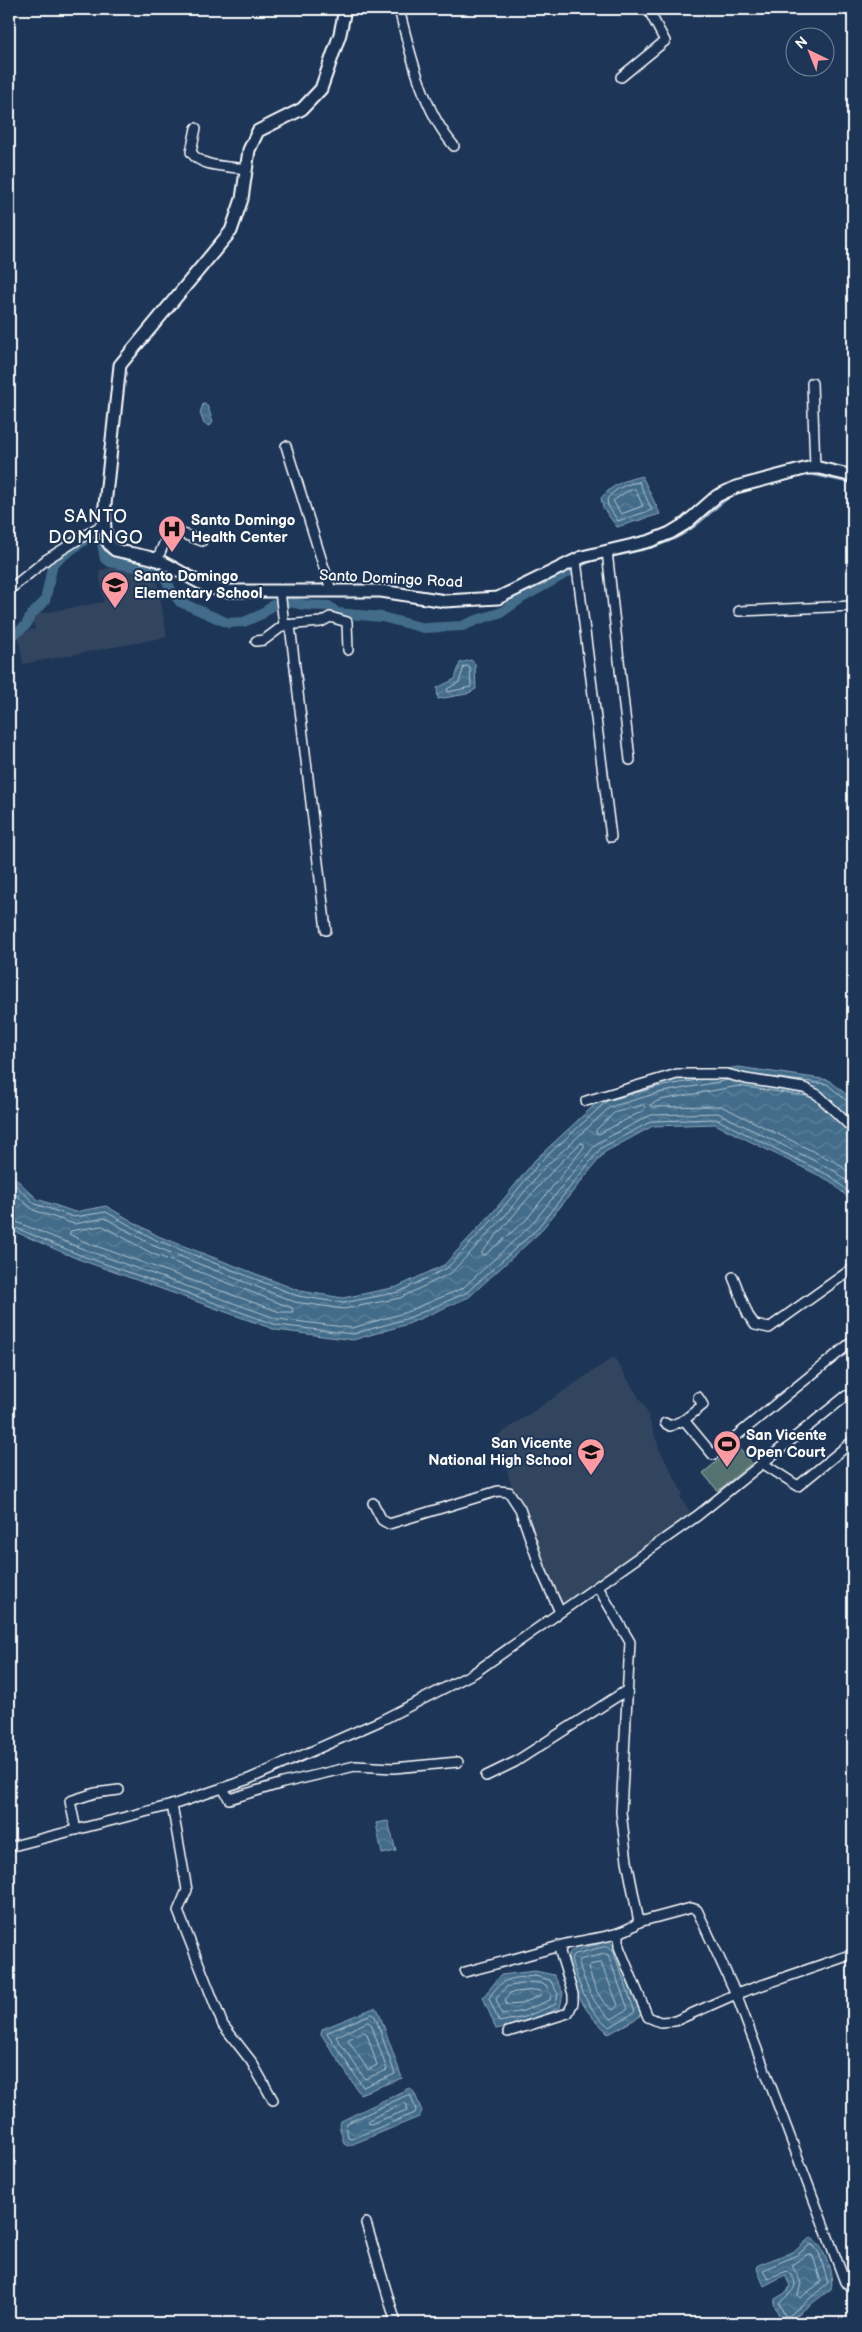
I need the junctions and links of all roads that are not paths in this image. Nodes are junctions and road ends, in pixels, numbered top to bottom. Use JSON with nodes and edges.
{"nodes":[{"id":1,"x":345,"y":9,"type":"edge"},
{"id":2,"x":399,"y":9,"type":"edge"},
{"id":3,"x":659,"y":9,"type":"edge"},
{"id":4,"x":649,"y":10,"type":"edge"},
{"id":5,"x":621,"y":77,"type":"dead end"},
{"id":6,"x":196,"y":128,"type":"dead end"},
{"id":7,"x":454,"y":146,"type":"dead end"},
{"id":8,"x":247,"y":169,"type":"junction"},
{"id":9,"x":812,"y":383,"type":"dead end"},
{"id":10,"x":286,"y":446,"type":"dead end"},
{"id":11,"x":815,"y":468,"type":"junction"},
{"id":12,"x":853,"y":476,"type":"edge"},
{"id":13,"x":106,"y":523,"type":"junction"},
{"id":14,"x":202,"y":541,"type":"dead end"},
{"id":15,"x":607,"y":551,"type":"junction"},
{"id":16,"x":157,"y":560,"type":"junction"},
{"id":17,"x":576,"y":560,"type":"junction"},
{"id":18,"x":9,"y":590,"type":"edge"},
{"id":19,"x":331,"y":590,"type":"junction"},
{"id":20,"x":281,"y":599,"type":"junction"},
{"id":21,"x":853,"y":606,"type":"edge"},
{"id":22,"x":740,"y":611,"type":"dead end"},
{"id":23,"x":287,"y":625,"type":"junction"},
{"id":24,"x":256,"y":642,"type":"dead end"},
{"id":25,"x":348,"y":650,"type":"dead end"},
{"id":26,"x":630,"y":760,"type":"dead end"},
{"id":27,"x":612,"y":837,"type":"dead end"},
{"id":28,"x":326,"y":930,"type":"dead end"},
{"id":29,"x":586,"y":1101,"type":"dead end"},
{"id":30,"x":853,"y":1129,"type":"edge"},
{"id":31,"x":853,"y":1270,"type":"edge"},
{"id":32,"x":733,"y":1277,"type":"dead end"},
{"id":33,"x":853,"y":1341,"type":"edge"},
{"id":34,"x":853,"y":1394,"type":"edge"},
{"id":35,"x":698,"y":1397,"type":"dead end"},
{"id":36,"x":684,"y":1420,"type":"junction"},
{"id":37,"x":665,"y":1423,"type":"dead end"},
{"id":38,"x":853,"y":1441,"type":"edge"},
{"id":39,"x":762,"y":1463,"type":"junction"},
{"id":40,"x":374,"y":1503,"type":"dead end"},
{"id":41,"x":598,"y":1588,"type":"junction"},
{"id":42,"x":560,"y":1612,"type":"junction"},
{"id":43,"x":627,"y":1690,"type":"junction"},
{"id":44,"x":458,"y":1762,"type":"dead end"},
{"id":45,"x":486,"y":1776,"type":"dead end"},
{"id":46,"x":223,"y":1788,"type":"junction"},
{"id":47,"x":119,"y":1790,"type":"dead end"},
{"id":48,"x":172,"y":1805,"type":"junction"},
{"id":49,"x":76,"y":1830,"type":"junction"},
{"id":50,"x":9,"y":1847,"type":"edge"},
{"id":51,"x":639,"y":1922,"type":"junction"},
{"id":52,"x":619,"y":1933,"type":"junction"},
{"id":53,"x":562,"y":1946,"type":"junction"},
{"id":54,"x":853,"y":1954,"type":"edge"},
{"id":55,"x":465,"y":1972,"type":"dead end"},
{"id":56,"x":736,"y":1994,"type":"junction"},
{"id":57,"x":508,"y":2032,"type":"dead end"},
{"id":58,"x":273,"y":2100,"type":"dead end"},
{"id":59,"x":366,"y":2223,"type":"dead end"},
{"id":60,"x":853,"y":2287,"type":"edge"},
{"id":61,"x":396,"y":2323,"type":"edge"}],
"edges":[{"from":1,"to":8,"type":"street","name":"Santo Domingo Road"},
{"from":2,"to":7,"type":"street"},
{"from":3,"to":4,"type":"street"},
{"from":4,"to":5,"type":"street"},
{"from":6,"to":8,"type":"street"},
{"from":8,"to":13,"type":"street","name":"Santo Domingo Road"},
{"from":9,"to":11,"type":"street"},
{"from":10,"to":19,"type":"street"},
{"from":11,"to":12,"type":"street","name":"Santo Domingo Road"},
{"from":11,"to":15,"type":"street","name":"Santo Domingo Road"},
{"from":13,"to":16,"type":"street","name":"Santo Domingo Road"},
{"from":13,"to":18,"type":"street"},
{"from":14,"to":16,"type":"street"},
{"from":15,"to":17,"type":"street","name":"Santo Domingo Road"},
{"from":15,"to":26,"type":"street"},
{"from":16,"to":20,"type":"street","name":"Santo Domingo Road"},
{"from":17,"to":19,"type":"street","name":"Santo Domingo Road"},
{"from":17,"to":27,"type":"street"},
{"from":19,"to":20,"type":"street","name":"Santo Domingo Road"},
{"from":20,"to":23,"type":"street"},
{"from":21,"to":22,"type":"street"},
{"from":23,"to":24,"type":"street"},
{"from":23,"to":25,"type":"street"},
{"from":23,"to":28,"type":"street"},
{"from":29,"to":30,"type":"street"},
{"from":31,"to":32,"type":"street"},
{"from":33,"to":36,"type":"street"},
{"from":34,"to":39,"type":"street"},
{"from":35,"to":36,"type":"street"},
{"from":36,"to":37,"type":"street"},
{"from":38,"to":39,"type":"street"},
{"from":39,"to":41,"type":"street"},
{"from":40,"to":42,"type":"street"},
{"from":41,"to":42,"type":"street"},
{"from":41,"to":43,"type":"street"},
{"from":42,"to":46,"type":"street"},
{"from":43,"to":45,"type":"street"},
{"from":43,"to":51,"type":"street"},
{"from":44,"to":46,"type":"street"},
{"from":46,"to":48,"type":"street"},
{"from":47,"to":49,"type":"street"},
{"from":48,"to":49,"type":"street"},
{"from":48,"to":58,"type":"street"},
{"from":49,"to":50,"type":"street"},
{"from":51,"to":52,"type":"street"},
{"from":51,"to":56,"type":"street"},
{"from":52,"to":53,"type":"street"},
{"from":52,"to":56,"type":"street"},
{"from":53,"to":55,"type":"street"},
{"from":53,"to":57,"type":"street"},
{"from":54,"to":56,"type":"street"},
{"from":56,"to":60,"type":"street"},
{"from":59,"to":61,"type":"street"}]}
